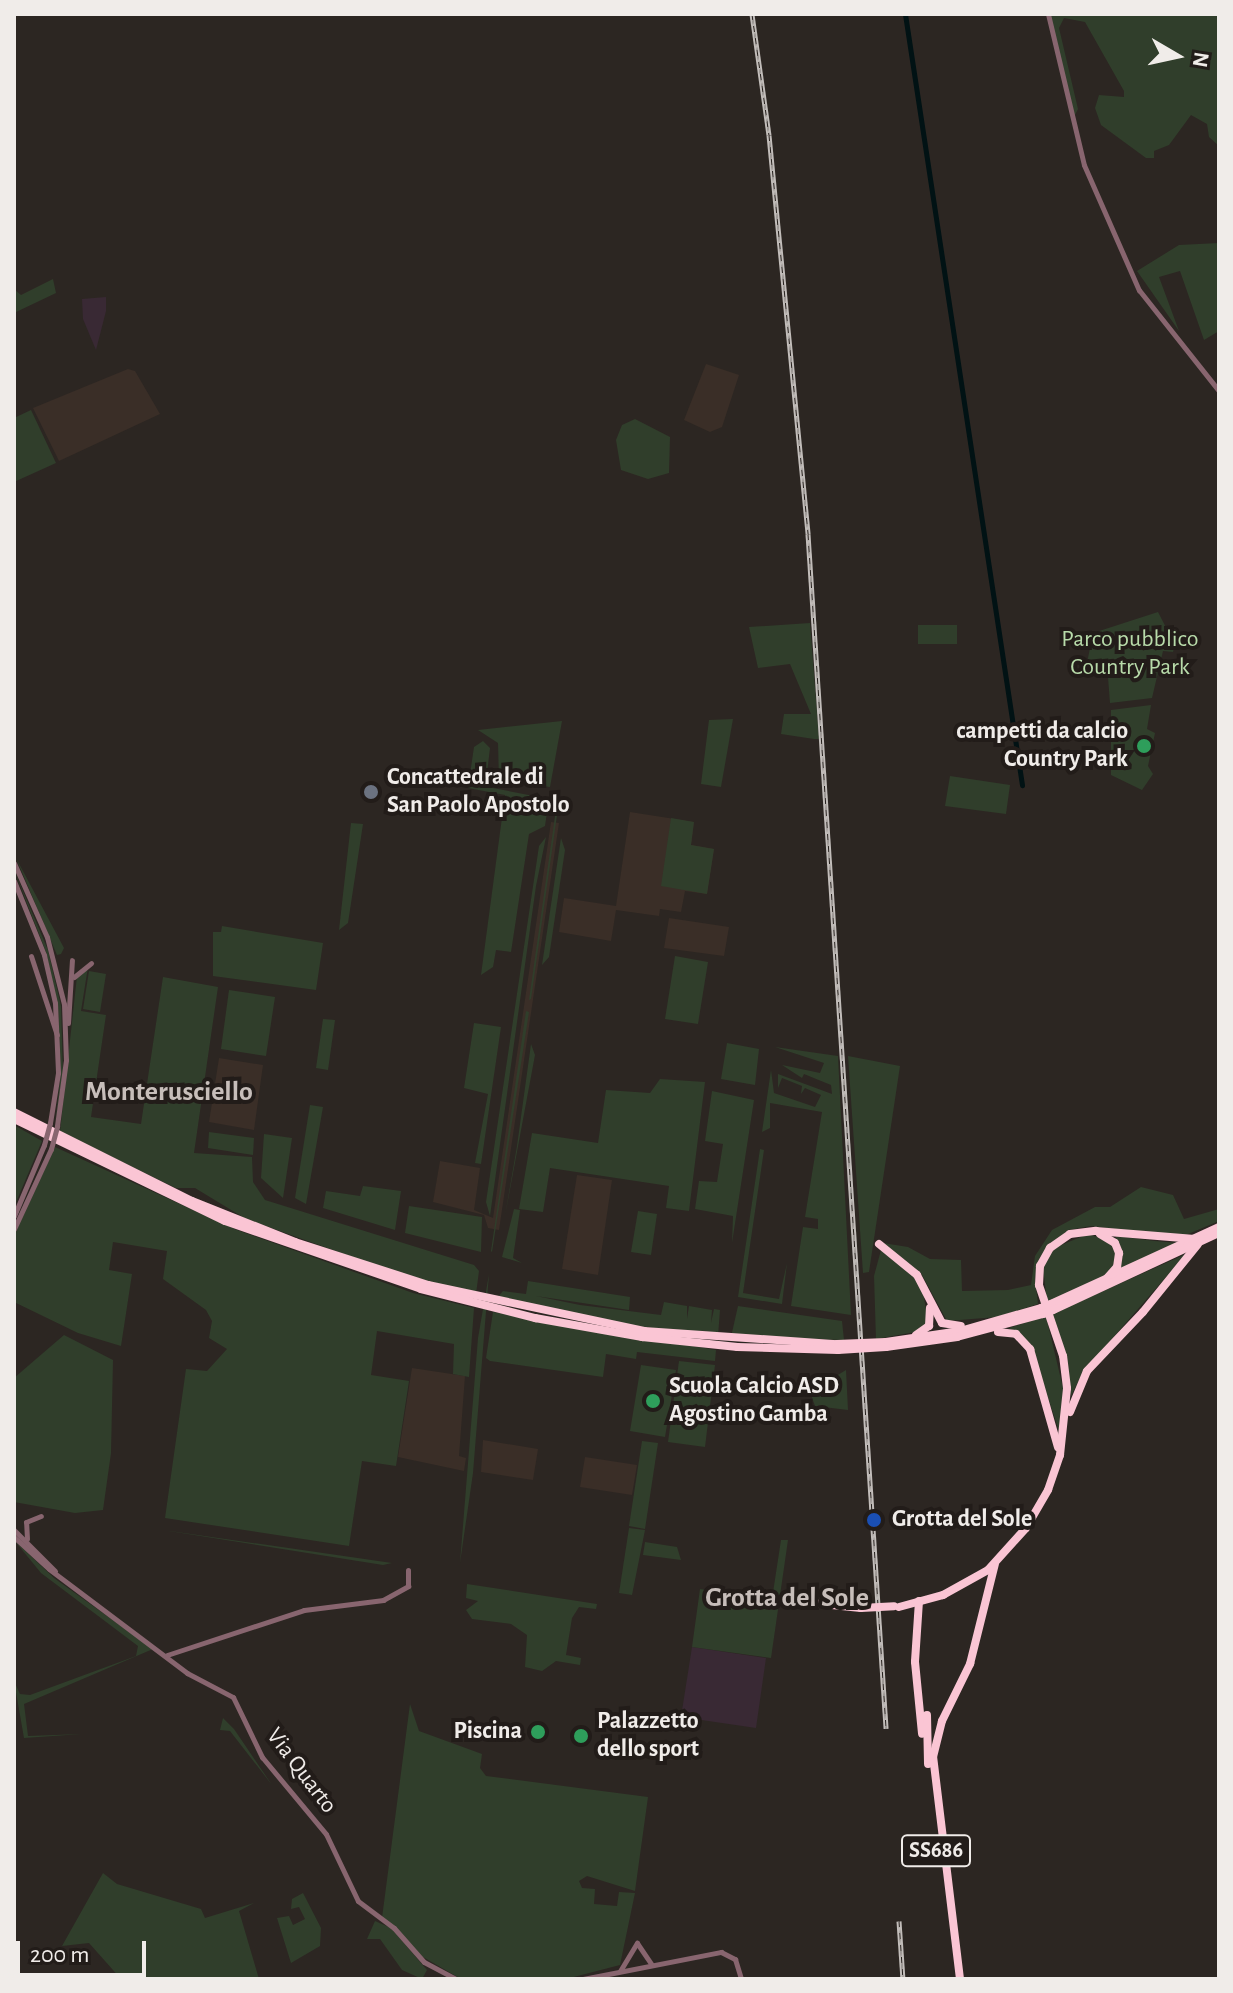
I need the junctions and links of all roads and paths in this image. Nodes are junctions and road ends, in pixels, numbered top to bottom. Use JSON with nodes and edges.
{"nodes":[{"id":1,"x":1048,"y":14,"type":"edge"},
{"id":2,"x":1219,"y":391,"type":"edge"},
{"id":3,"x":14,"y":863,"type":"edge"},
{"id":4,"x":14,"y":881,"type":"edge"},
{"id":5,"x":31,"y":956,"type":"dead end"},
{"id":6,"x":72,"y":960,"type":"dead end"},
{"id":7,"x":91,"y":963,"type":"dead end"},
{"id":8,"x":73,"y":982,"type":"junction"},
{"id":9,"x":67,"y":1026,"type":"junction"},
{"id":10,"x":58,"y":1037,"type":"junction"},
{"id":11,"x":14,"y":1112,"type":"edge"},
{"id":12,"x":14,"y":1119,"type":"edge"},
{"id":13,"x":14,"y":1216,"type":"edge"},
{"id":14,"x":1219,"y":1227,"type":"edge"},
{"id":15,"x":14,"y":1229,"type":"edge"},
{"id":16,"x":1087,"y":1231,"type":"junction"},
{"id":17,"x":1219,"y":1233,"type":"edge"},
{"id":18,"x":1196,"y":1241,"type":"junction"},
{"id":19,"x":879,"y":1244,"type":"dead end"},
{"id":20,"x":1097,"y":1286,"type":"junction"},
{"id":21,"x":472,"y":1300,"type":"junction"},
{"id":22,"x":931,"y":1304,"type":"junction"},
{"id":23,"x":1047,"y":1309,"type":"junction"},
{"id":24,"x":970,"y":1328,"type":"junction"},
{"id":25,"x":989,"y":1330,"type":"junction"},
{"id":26,"x":912,"y":1338,"type":"junction"},
{"id":27,"x":886,"y":1344,"type":"junction"},
{"id":28,"x":1065,"y":1427,"type":"junction"},
{"id":29,"x":1060,"y":1455,"type":"junction"},
{"id":30,"x":41,"y":1516,"type":"dead end"},
{"id":31,"x":14,"y":1530,"type":"edge"},
{"id":32,"x":14,"y":1537,"type":"edge"},
{"id":33,"x":28,"y":1544,"type":"junction"},
{"id":34,"x":1005,"y":1552,"type":"junction"},
{"id":35,"x":995,"y":1564,"type":"junction"},
{"id":36,"x":408,"y":1570,"type":"dead end"},
{"id":37,"x":58,"y":1574,"type":"junction"},
{"id":38,"x":970,"y":1579,"type":"junction"},
{"id":39,"x":984,"y":1593,"type":"junction"},
{"id":40,"x":784,"y":1600,"type":"dead end"},
{"id":41,"x":920,"y":1601,"type":"junction"},
{"id":42,"x":897,"y":1606,"type":"junction"},
{"id":43,"x":916,"y":1616,"type":"junction"},
{"id":44,"x":167,"y":1655,"type":"junction"},
{"id":45,"x":927,"y":1715,"type":"dead end"},
{"id":46,"x":930,"y":1757,"type":"junction"},
{"id":47,"x":637,"y":1948,"type":"junction"},
{"id":48,"x":652,"y":1964,"type":"junction"},
{"id":49,"x":635,"y":1968,"type":"junction"},
{"id":50,"x":619,"y":1972,"type":"junction"},
{"id":51,"x":456,"y":1979,"type":"edge"},
{"id":52,"x":583,"y":1979,"type":"edge"},
{"id":53,"x":741,"y":1979,"type":"edge"},
{"id":54,"x":957,"y":1979,"type":"edge"}],
"edges":[{"from":1,"to":2,"type":"street"},
{"from":3,"to":9,"type":"street"},
{"from":4,"to":10,"type":"street"},
{"from":5,"to":10,"type":"street"},
{"from":6,"to":8,"type":"street"},
{"from":7,"to":8,"type":"street"},
{"from":8,"to":9,"type":"street"},
{"from":9,"to":15,"type":"street","bridge":true},
{"from":10,"to":13,"type":"street","bridge":true},
{"from":11,"to":21,"type":"highway"},
{"from":12,"to":21,"type":"highway"},
{"from":14,"to":18,"type":"highway"},
{"from":16,"to":18,"type":"highway"},
{"from":16,"to":20,"type":"highway"},
{"from":16,"to":28,"type":"highway"},
{"from":17,"to":18,"type":"highway"},
{"from":18,"to":20,"type":"highway"},
{"from":18,"to":23,"type":"highway"},
{"from":18,"to":28,"type":"highway"},
{"from":19,"to":22,"type":"highway"},
{"from":20,"to":23,"type":"highway"},
{"from":21,"to":27,"type":"highway","bridge":true},
{"from":22,"to":24,"type":"highway"},
{"from":22,"to":26,"type":"highway"},
{"from":23,"to":24,"type":"highway"},
{"from":23,"to":25,"type":"highway"},
{"from":24,"to":26,"type":"highway"},
{"from":25,"to":27,"type":"highway"},
{"from":25,"to":29,"type":"highway"},
{"from":26,"to":27,"type":"highway"},
{"from":28,"to":29,"type":"highway","number":"SS686"},
{"from":29,"to":34,"type":"highway","number":"SS686"},
{"from":30,"to":33,"type":"street"},
{"from":31,"to":33,"type":"street","name":"Via Quarto"},
{"from":32,"to":37,"type":"street","name":"Via Quarto"},
{"from":33,"to":37,"type":"street","name":"Via Quarto"},
{"from":34,"to":35,"type":"highway","number":"SS686"},
{"from":34,"to":38,"type":"highway","number":"SS686"},
{"from":35,"to":38,"type":"highway","number":"SS686"},
{"from":35,"to":39,"type":"highway","number":"SS686"},
{"from":36,"to":44,"type":"street"},
{"from":37,"to":44,"type":"street","name":"Via Quarto"},
{"from":38,"to":39,"type":"highway"},
{"from":38,"to":41,"type":"highway","number":"SS686"},
{"from":39,"to":46,"type":"highway","number":"SS686"},
{"from":40,"to":42,"type":"highway","number":"SS686","bridge":true},
{"from":41,"to":42,"type":"highway","number":"SS686"},
{"from":41,"to":43,"type":"highway","number":"SS686"},
{"from":42,"to":43,"type":"highway"},
{"from":43,"to":46,"type":"highway","number":"SS686"},
{"from":44,"to":51,"type":"street","name":"Via Quarto"},
{"from":45,"to":46,"type":"highway","number":"SS686"},
{"from":46,"to":54,"type":"highway","number":"SS686"},
{"from":47,"to":48,"type":"street"},
{"from":47,"to":49,"type":"street"},
{"from":47,"to":50,"type":"street"},
{"from":48,"to":49,"type":"street"},
{"from":48,"to":53,"type":"street"},
{"from":49,"to":50,"type":"street"},
{"from":50,"to":52,"type":"street"}]}
